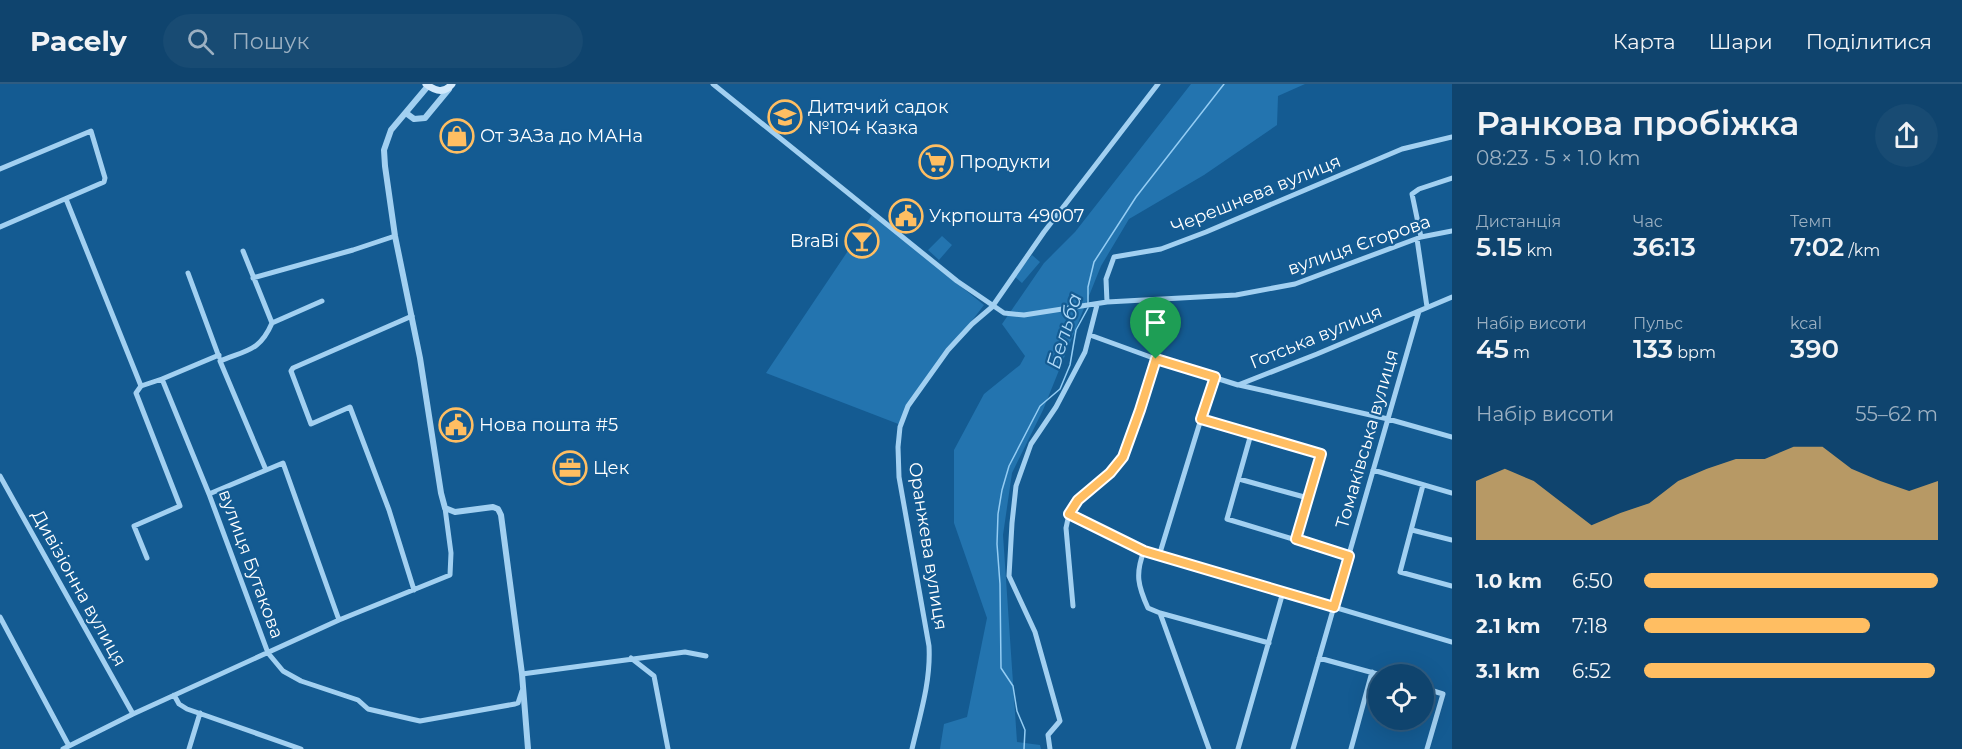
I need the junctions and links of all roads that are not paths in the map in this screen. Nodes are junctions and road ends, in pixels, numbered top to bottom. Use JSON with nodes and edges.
{"nodes":[{"id":1,"x":713,"y":84,"type":"edge"},
{"id":2,"x":428,"y":85,"type":"edge"},
{"id":3,"x":1156,"y":85,"type":"edge"},
{"id":4,"x":451,"y":86,"type":"edge"},
{"id":5,"x":406,"y":113,"type":"junction"},
{"id":6,"x":1452,"y":137,"type":"edge"},
{"id":7,"x":0,"y":169,"type":"edge"},
{"id":8,"x":1452,"y":178,"type":"edge"},
{"id":9,"x":66,"y":199,"type":"junction"},
{"id":10,"x":0,"y":227,"type":"edge"},
{"id":11,"x":1452,"y":231,"type":"edge"},
{"id":12,"x":395,"y":236,"type":"junction"},
{"id":13,"x":1419,"y":238,"type":"junction"},
{"id":14,"x":243,"y":250,"type":"dead end"},
{"id":15,"x":188,"y":273,"type":"dead end"},
{"id":16,"x":253,"y":278,"type":"junction"},
{"id":17,"x":1452,"y":297,"type":"edge"},
{"id":18,"x":322,"y":301,"type":"dead end"},
{"id":19,"x":1107,"y":302,"type":"junction"},
{"id":20,"x":1095,"y":305,"type":"junction"},
{"id":21,"x":992,"y":307,"type":"junction"},
{"id":22,"x":1427,"y":307,"type":"junction"},
{"id":23,"x":1419,"y":311,"type":"junction"},
{"id":24,"x":412,"y":316,"type":"junction"},
{"id":25,"x":272,"y":323,"type":"junction"},
{"id":26,"x":1090,"y":334,"type":"junction"},
{"id":27,"x":220,"y":358,"type":"junction"},
{"id":28,"x":1156,"y":359,"type":"junction"},
{"id":29,"x":1215,"y":377,"type":"junction"},
{"id":30,"x":162,"y":379,"type":"junction"},
{"id":31,"x":1238,"y":385,"type":"junction"},
{"id":32,"x":141,"y":386,"type":"junction"},
{"id":33,"x":1201,"y":419,"type":"junction"},
{"id":34,"x":1388,"y":419,"type":"junction"},
{"id":35,"x":1251,"y":434,"type":"junction"},
{"id":36,"x":1452,"y":437,"type":"edge"},
{"id":37,"x":266,"y":470,"type":"junction"},
{"id":38,"x":1373,"y":470,"type":"junction"},
{"id":39,"x":0,"y":476,"type":"edge"},
{"id":40,"x":1239,"y":479,"type":"junction"},
{"id":41,"x":1423,"y":485,"type":"junction"},
{"id":42,"x":1452,"y":493,"type":"edge"},
{"id":43,"x":210,"y":494,"type":"junction"},
{"id":44,"x":1308,"y":498,"type":"junction"},
{"id":45,"x":445,"y":508,"type":"junction"},
{"id":46,"x":1069,"y":514,"type":"junction"},
{"id":47,"x":1412,"y":530,"type":"junction"},
{"id":48,"x":1296,"y":539,"type":"junction"},
{"id":49,"x":1452,"y":540,"type":"edge"},
{"id":50,"x":1144,"y":551,"type":"junction"},
{"id":51,"x":1159,"y":556,"type":"junction"},
{"id":52,"x":1349,"y":556,"type":"junction"},
{"id":53,"x":147,"y":558,"type":"dead end"},
{"id":54,"x":1452,"y":586,"type":"edge"},
{"id":55,"x":414,"y":590,"type":"junction"},
{"id":56,"x":1283,"y":592,"type":"junction"},
{"id":57,"x":1073,"y":606,"type":"dead end"},
{"id":58,"x":1334,"y":607,"type":"junction"},
{"id":59,"x":1160,"y":613,"type":"junction"},
{"id":60,"x":0,"y":617,"type":"edge"},
{"id":61,"x":339,"y":620,"type":"junction"},
{"id":62,"x":1452,"y":642,"type":"edge"},
{"id":63,"x":1269,"y":643,"type":"junction"},
{"id":64,"x":267,"y":653,"type":"junction"},
{"id":65,"x":706,"y":656,"type":"dead end"},
{"id":66,"x":631,"y":658,"type":"junction"},
{"id":67,"x":1319,"y":658,"type":"junction"},
{"id":68,"x":1368,"y":671,"type":"edge"},
{"id":69,"x":522,"y":674,"type":"junction"},
{"id":70,"x":1368,"y":687,"type":"edge"},
{"id":71,"x":522,"y":689,"type":"junction"},
{"id":72,"x":1434,"y":691,"type":"edge"},
{"id":73,"x":174,"y":695,"type":"junction"},
{"id":74,"x":133,"y":714,"type":"junction"},
{"id":75,"x":200,"y":714,"type":"junction"},
{"id":76,"x":1434,"y":725,"type":"edge"},
{"id":77,"x":1433,"y":730,"type":"edge"},
{"id":78,"x":66,"y":748,"type":"edge"},
{"id":79,"x":189,"y":749,"type":"edge"},
{"id":80,"x":301,"y":749,"type":"edge"},
{"id":81,"x":528,"y":749,"type":"edge"},
{"id":82,"x":668,"y":749,"type":"edge"},
{"id":83,"x":912,"y":749,"type":"edge"},
{"id":84,"x":1050,"y":749,"type":"edge"},
{"id":85,"x":1209,"y":749,"type":"edge"},
{"id":86,"x":1238,"y":749,"type":"edge"},
{"id":87,"x":1293,"y":749,"type":"edge"},
{"id":88,"x":1351,"y":749,"type":"edge"},
{"id":89,"x":1427,"y":749,"type":"edge"}],
"edges":[{"from":1,"to":21,"type":"street"},
{"from":2,"to":4,"type":"main road"},
{"from":2,"to":5,"type":"street"},
{"from":3,"to":21,"type":"street","name":"Оранжева вулиця"},
{"from":4,"to":5,"type":"street"},
{"from":5,"to":12,"type":"street"},
{"from":6,"to":19,"type":"street","name":"Черешнева вулиця"},
{"from":7,"to":9,"type":"street"},
{"from":8,"to":13,"type":"street"},
{"from":9,"to":10,"type":"street"},
{"from":9,"to":32,"type":"street"},
{"from":11,"to":13,"type":"street","name":"вулиця Єгорова"},
{"from":12,"to":16,"type":"street"},
{"from":12,"to":24,"type":"street"},
{"from":13,"to":19,"type":"street","name":"вулиця Єгорова"},
{"from":13,"to":22,"type":"street"},
{"from":14,"to":16,"type":"street"},
{"from":15,"to":27,"type":"street"},
{"from":16,"to":25,"type":"street"},
{"from":17,"to":22,"type":"street","name":"Готська вулиця"},
{"from":18,"to":25,"type":"street"},
{"from":19,"to":20,"type":"street","name":"вулиця Єгорова"},
{"from":20,"to":21,"type":"street","name":"вулиця Єгорова"},
{"from":20,"to":26,"type":"street"},
{"from":21,"to":83,"type":"street","name":"Оранжева вулиця"},
{"from":22,"to":23,"type":"street","name":"Готська вулиця"},
{"from":23,"to":31,"type":"street","name":"Готська вулиця"},
{"from":23,"to":34,"type":"street","name":"Томаківська вулиця"},
{"from":24,"to":45,"type":"street"},
{"from":24,"to":55,"type":"street"},
{"from":25,"to":27,"type":"street"},
{"from":26,"to":28,"type":"street","name":"Готська вулиця"},
{"from":26,"to":84,"type":"street"},
{"from":27,"to":30,"type":"street"},
{"from":27,"to":37,"type":"street"},
{"from":28,"to":29,"type":"street","name":"Готська вулиця"},
{"from":28,"to":46,"type":"street"},
{"from":29,"to":31,"type":"street","name":"Готська вулиця"},
{"from":29,"to":33,"type":"street"},
{"from":30,"to":32,"type":"street"},
{"from":30,"to":43,"type":"street","name":"вулиця Бутакова"},
{"from":31,"to":34,"type":"street"},
{"from":32,"to":53,"type":"street"},
{"from":33,"to":35,"type":"street"},
{"from":33,"to":51,"type":"street"},
{"from":34,"to":36,"type":"street"},
{"from":34,"to":38,"type":"street","name":"Томаківська вулиця"},
{"from":35,"to":40,"type":"street"},
{"from":35,"to":44,"type":"street"},
{"from":37,"to":43,"type":"street"},
{"from":37,"to":61,"type":"street"},
{"from":38,"to":41,"type":"street"},
{"from":38,"to":52,"type":"street","name":"Томаківська вулиця"},
{"from":39,"to":74,"type":"street","name":"Дивізіонна вулиця"},
{"from":40,"to":44,"type":"street"},
{"from":40,"to":48,"type":"street"},
{"from":41,"to":42,"type":"street"},
{"from":41,"to":47,"type":"street"},
{"from":43,"to":64,"type":"street","name":"вулиця Бутакова"},
{"from":44,"to":48,"type":"street"},
{"from":45,"to":55,"type":"street"},
{"from":45,"to":69,"type":"street"},
{"from":46,"to":50,"type":"street"},
{"from":46,"to":57,"type":"street"},
{"from":47,"to":49,"type":"street"},
{"from":47,"to":54,"type":"street"},
{"from":48,"to":52,"type":"street"},
{"from":50,"to":51,"type":"street"},
{"from":50,"to":59,"type":"street"},
{"from":51,"to":56,"type":"street"},
{"from":52,"to":58,"type":"street","name":"Томаківська вулиця"},
{"from":55,"to":61,"type":"street"},
{"from":56,"to":58,"type":"street"},
{"from":56,"to":63,"type":"street"},
{"from":58,"to":62,"type":"street"},
{"from":58,"to":67,"type":"street","name":"Томаківська вулиця"},
{"from":59,"to":63,"type":"street"},
{"from":59,"to":85,"type":"street"},
{"from":60,"to":78,"type":"street"},
{"from":61,"to":64,"type":"street"},
{"from":63,"to":86,"type":"street"},
{"from":64,"to":71,"type":"street","name":"вулиця Бутакова"},
{"from":64,"to":73,"type":"street"},
{"from":65,"to":66,"type":"street"},
{"from":66,"to":69,"type":"street"},
{"from":66,"to":82,"type":"street"},
{"from":67,"to":68,"type":"street"},
{"from":67,"to":87,"type":"street","name":"Томаківська вулиця"},
{"from":69,"to":71,"type":"street"},
{"from":70,"to":88,"type":"street"},
{"from":71,"to":81,"type":"street"},
{"from":72,"to":76,"type":"street"},
{"from":73,"to":74,"type":"street"},
{"from":73,"to":75,"type":"street"},
{"from":74,"to":78,"type":"street"},
{"from":75,"to":79,"type":"street"},
{"from":75,"to":80,"type":"street"},
{"from":77,"to":89,"type":"street"}]}
